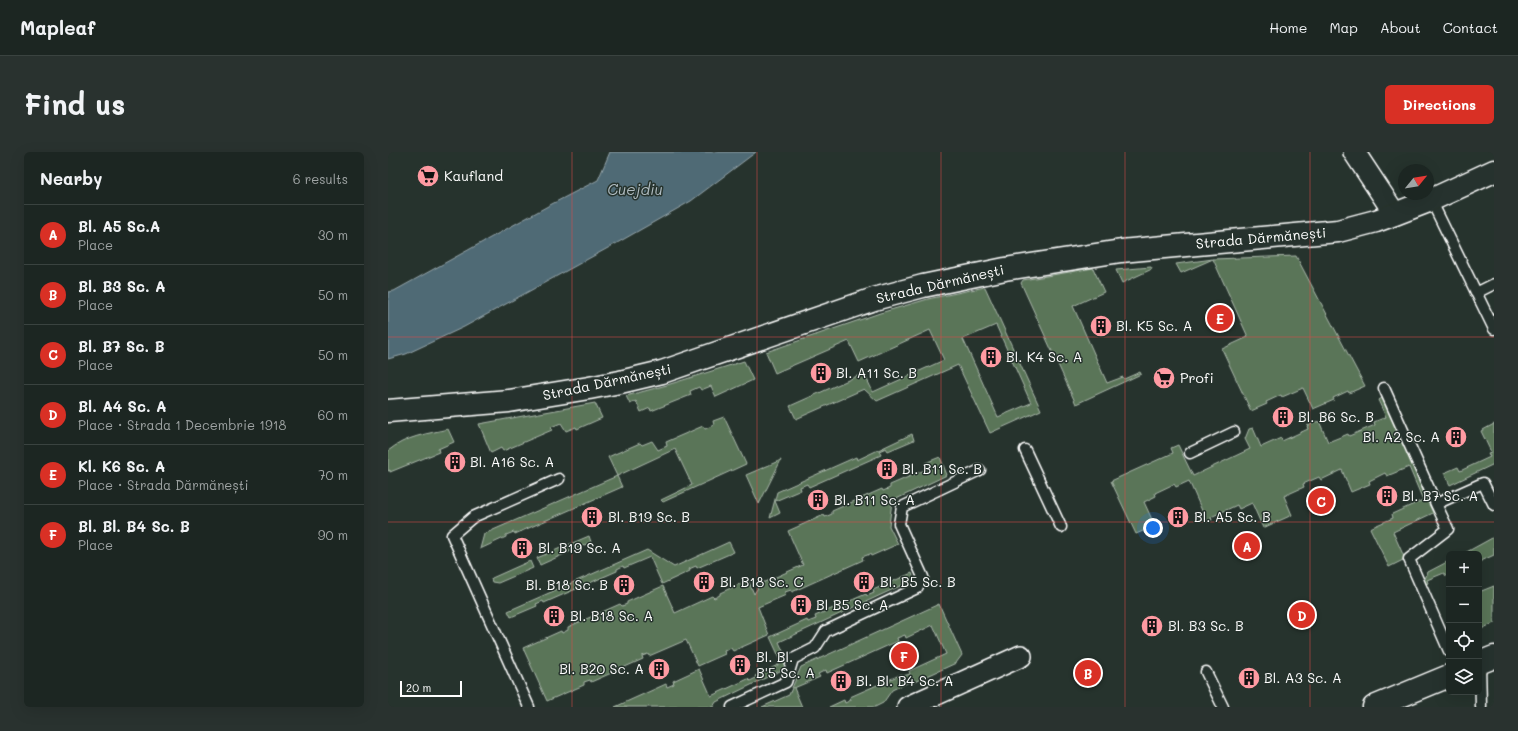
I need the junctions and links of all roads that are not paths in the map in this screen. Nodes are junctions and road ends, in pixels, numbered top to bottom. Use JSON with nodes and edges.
{"nodes":[{"id":1,"x":1354,"y":152,"type":"edge"},
{"id":2,"x":1494,"y":171,"type":"edge"},
{"id":3,"x":1434,"y":199,"type":"edge"},
{"id":4,"x":1431,"y":200,"type":"joint"},
{"id":5,"x":1395,"y":214,"type":"junction"},
{"id":6,"x":1494,"y":284,"type":"edge"},
{"id":7,"x":1476,"y":292,"type":"junction"},
{"id":8,"x":1494,"y":329,"type":"edge"},
{"id":9,"x":1384,"y":388,"type":"dead end"},
{"id":10,"x":388,"y":412,"type":"edge"},
{"id":11,"x":1234,"y":432,"type":"dead end"},
{"id":12,"x":1024,"y":450,"type":"dead end"},
{"id":13,"x":1190,"y":453,"type":"dead end"},
{"id":14,"x":980,"y":470,"type":"dead end"},
{"id":15,"x":559,"y":479,"type":"dead end"},
{"id":16,"x":1436,"y":504,"type":"junction"},
{"id":17,"x":1494,"y":505,"type":"edge"},
{"id":18,"x":1061,"y":527,"type":"dead end"},
{"id":19,"x":1446,"y":644,"type":"edge"},
{"id":20,"x":1021,"y":656,"type":"dead end"},
{"id":21,"x":1484,"y":661,"type":"edge"},
{"id":22,"x":1206,"y":672,"type":"dead end"},
{"id":23,"x":1446,"y":677,"type":"edge"},
{"id":24,"x":529,"y":707,"type":"edge"},
{"id":25,"x":732,"y":707,"type":"edge"},
{"id":26,"x":908,"y":707,"type":"edge"},
{"id":27,"x":1223,"y":707,"type":"edge"},
{"id":28,"x":1374,"y":707,"type":"edge"},
{"id":29,"x":1481,"y":707,"type":"edge"}],
"edges":[{"from":1,"to":5,"type":"street"},
{"from":2,"to":3,"type":"street","name":"Strada Dărmănești"},
{"from":4,"to":5,"type":"street","name":"Strada Dărmănești"},
{"from":4,"to":7,"type":"lane"},
{"from":5,"to":10,"type":"street","name":"Strada Dărmănești"},
{"from":6,"to":7,"type":"lane"},
{"from":7,"to":8,"type":"lane"},
{"from":9,"to":16,"type":"lane"},
{"from":11,"to":13,"type":"lane"},
{"from":12,"to":18,"type":"lane"},
{"from":14,"to":25,"type":"lane"},
{"from":15,"to":24,"type":"lane"},
{"from":16,"to":17,"type":"lane"},
{"from":16,"to":19,"type":"lane"},
{"from":20,"to":26,"type":"street"},
{"from":21,"to":29,"type":"lane"},
{"from":22,"to":27,"type":"lane"},
{"from":23,"to":28,"type":"street"}]}
